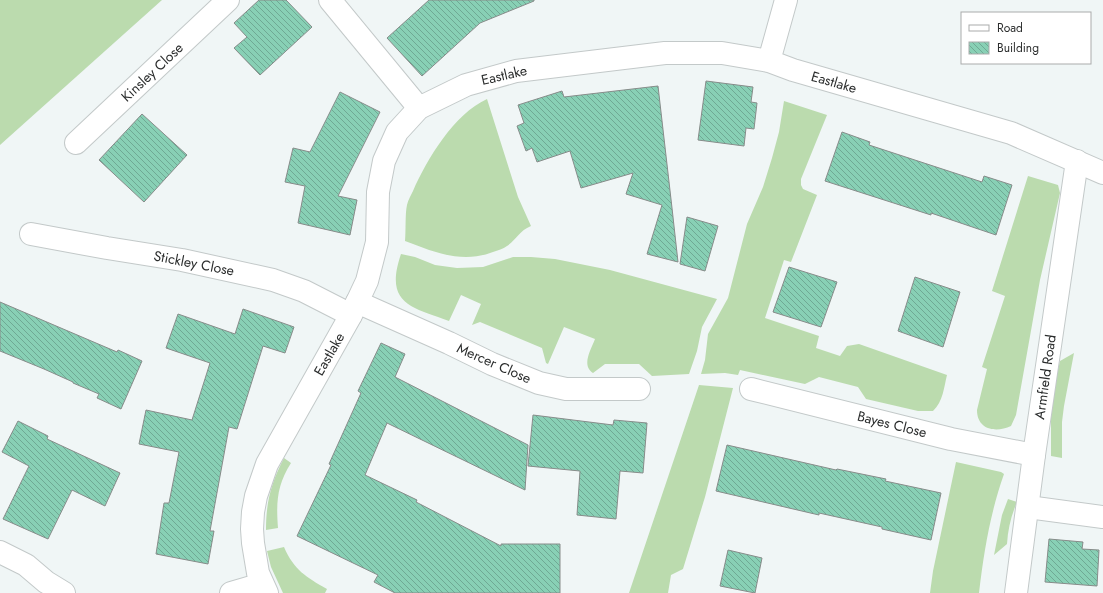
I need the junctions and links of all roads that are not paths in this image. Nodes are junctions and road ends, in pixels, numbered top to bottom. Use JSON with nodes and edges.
{"nodes":[{"id":1,"x":228,"y":0,"type":"edge"},
{"id":2,"x":330,"y":0,"type":"edge"},
{"id":3,"x":786,"y":0,"type":"edge"},
{"id":4,"x":769,"y":62,"type":"junction"},
{"id":5,"x":420,"y":108,"type":"junction"},
{"id":6,"x":76,"y":143,"type":"dead end"},
{"id":7,"x":1077,"y":161,"type":"junction"},
{"id":8,"x":1103,"y":173,"type":"edge"},
{"id":9,"x":31,"y":234,"type":"dead end"},
{"id":10,"x":354,"y":309,"type":"junction"},
{"id":11,"x":639,"y":389,"type":"dead end"},
{"id":12,"x":751,"y":389,"type":"dead end"},
{"id":13,"x":1034,"y":454,"type":"junction"},
{"id":14,"x":1028,"y":507,"type":"junction"},
{"id":15,"x":1103,"y":517,"type":"edge"},
{"id":16,"x":0,"y":552,"type":"edge"},
{"id":17,"x":265,"y":589,"type":"edge"},
{"id":18,"x":64,"y":593,"type":"edge"},
{"id":19,"x":231,"y":593,"type":"edge"},
{"id":20,"x":1016,"y":593,"type":"edge"}],
"edges":[{"from":1,"to":6,"type":"street","name":"Kinsley Close"},
{"from":2,"to":5,"type":"street"},
{"from":3,"to":4,"type":"street"},
{"from":4,"to":5,"type":"street","name":"Eastlake"},
{"from":4,"to":7,"type":"street","name":"Eastlake"},
{"from":5,"to":10,"type":"street","name":"Eastlake"},
{"from":7,"to":8,"type":"street","name":"Eastlake"},
{"from":7,"to":13,"type":"street","name":"Armfield Road"},
{"from":9,"to":10,"type":"street","name":"Stickley Close"},
{"from":10,"to":11,"type":"street","name":"Mercer Close"},
{"from":10,"to":17,"type":"street","name":"Eastlake"},
{"from":12,"to":13,"type":"street","name":"Bayes Close"},
{"from":13,"to":14,"type":"street","name":"Armfield Road"},
{"from":14,"to":15,"type":"street"},
{"from":14,"to":20,"type":"street","name":"Armfield Road"},
{"from":16,"to":18,"type":"street"},
{"from":17,"to":19,"type":"street"}]}
